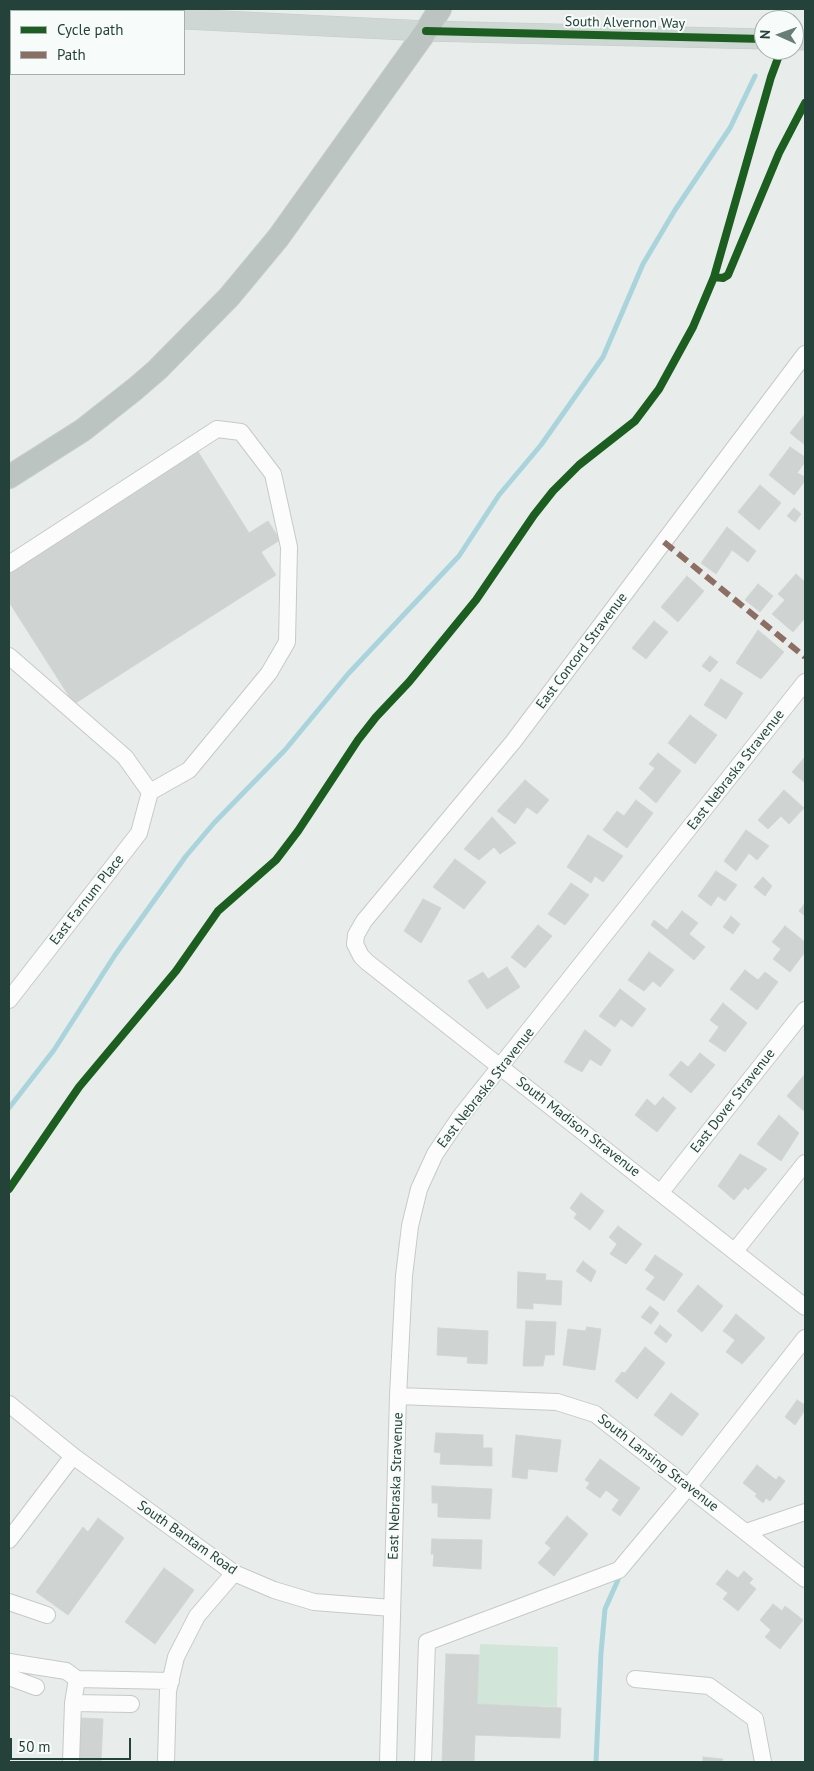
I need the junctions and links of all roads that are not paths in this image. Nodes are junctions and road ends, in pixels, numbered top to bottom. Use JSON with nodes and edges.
{"nodes":[{"id":1,"x":440,"y":9,"type":"edge"},
{"id":2,"x":185,"y":19,"type":"edge"},
{"id":3,"x":426,"y":31,"type":"junction"},
{"id":4,"x":754,"y":39,"type":"edge"},
{"id":5,"x":805,"y":354,"type":"edge"},
{"id":6,"x":9,"y":477,"type":"edge"},
{"id":7,"x":9,"y":564,"type":"edge"},
{"id":8,"x":9,"y":656,"type":"edge"},
{"id":9,"x":805,"y":682,"type":"edge"},
{"id":10,"x":150,"y":792,"type":"junction"},
{"id":11,"x":355,"y":944,"type":"joint"},
{"id":12,"x":9,"y":1000,"type":"edge"},
{"id":13,"x":805,"y":1010,"type":"edge"},
{"id":14,"x":502,"y":1066,"type":"junction"},
{"id":15,"x":805,"y":1163,"type":"edge"},
{"id":16,"x":661,"y":1192,"type":"junction"},
{"id":17,"x":735,"y":1251,"type":"junction"},
{"id":18,"x":805,"y":1307,"type":"edge"},
{"id":19,"x":805,"y":1338,"type":"edge"},
{"id":20,"x":398,"y":1396,"type":"junction"},
{"id":21,"x":9,"y":1404,"type":"edge"},
{"id":22,"x":73,"y":1456,"type":"junction"},
{"id":23,"x":689,"y":1486,"type":"junction"},
{"id":24,"x":805,"y":1512,"type":"edge"},
{"id":25,"x":746,"y":1532,"type":"junction"},
{"id":26,"x":9,"y":1540,"type":"edge"},
{"id":27,"x":234,"y":1573,"type":"junction"},
{"id":28,"x":805,"y":1579,"type":"edge"},
{"id":29,"x":9,"y":1602,"type":"edge"},
{"id":30,"x":392,"y":1608,"type":"junction"},
{"id":31,"x":47,"y":1615,"type":"dead end"},
{"id":32,"x":9,"y":1662,"type":"edge"},
{"id":33,"x":9,"y":1677,"type":"edge"},
{"id":34,"x":77,"y":1679,"type":"junction"},
{"id":35,"x":636,"y":1679,"type":"dead end"},
{"id":36,"x":171,"y":1681,"type":"junction"},
{"id":37,"x":36,"y":1687,"type":"dead end"},
{"id":38,"x":73,"y":1703,"type":"junction"},
{"id":39,"x":131,"y":1704,"type":"dead end"},
{"id":40,"x":71,"y":1762,"type":"edge"},
{"id":41,"x":166,"y":1762,"type":"edge"},
{"id":42,"x":388,"y":1762,"type":"edge"},
{"id":43,"x":423,"y":1762,"type":"edge"},
{"id":44,"x":763,"y":1762,"type":"edge"}],
"edges":[{"from":1,"to":3,"type":"highway"},
{"from":2,"to":3,"type":"main road","name":"South Alvernon Way"},
{"from":3,"to":4,"type":"main road","name":"South Alvernon Way"},
{"from":3,"to":6,"type":"highway"},
{"from":5,"to":11,"type":"street","name":"East Concord Stravenue"},
{"from":7,"to":10,"type":"street"},
{"from":8,"to":10,"type":"street"},
{"from":9,"to":14,"type":"street","name":"East Nebraska Stravenue"},
{"from":10,"to":12,"type":"street","name":"East Farnum Place"},
{"from":11,"to":14,"type":"street","name":"South Madison Stravenue"},
{"from":13,"to":16,"type":"street","name":"East Dover Stravenue"},
{"from":14,"to":16,"type":"street","name":"South Madison Stravenue"},
{"from":14,"to":20,"type":"street","name":"East Nebraska Stravenue"},
{"from":15,"to":17,"type":"street"},
{"from":16,"to":17,"type":"street","name":"South Madison Stravenue"},
{"from":17,"to":18,"type":"street","name":"South Madison Stravenue"},
{"from":19,"to":23,"type":"street"},
{"from":20,"to":23,"type":"street","name":"South Lansing Stravenue"},
{"from":20,"to":30,"type":"street","name":"East Nebraska Stravenue"},
{"from":21,"to":22,"type":"street","name":"South Bantam Road"},
{"from":22,"to":26,"type":"street"},
{"from":22,"to":27,"type":"street","name":"South Bantam Road"},
{"from":23,"to":25,"type":"street","name":"South Lansing Stravenue"},
{"from":23,"to":43,"type":"street"},
{"from":24,"to":25,"type":"street"},
{"from":25,"to":28,"type":"street","name":"South Lansing Stravenue"},
{"from":27,"to":30,"type":"street","name":"South Bantam Road"},
{"from":27,"to":36,"type":"street"},
{"from":29,"to":31,"type":"street"},
{"from":30,"to":42,"type":"street","name":"East Nebraska Stravenue"},
{"from":32,"to":34,"type":"street"},
{"from":33,"to":37,"type":"street"},
{"from":34,"to":36,"type":"street"},
{"from":34,"to":38,"type":"street"},
{"from":35,"to":44,"type":"street"},
{"from":36,"to":41,"type":"street"},
{"from":38,"to":39,"type":"street"},
{"from":38,"to":40,"type":"street"}]}
